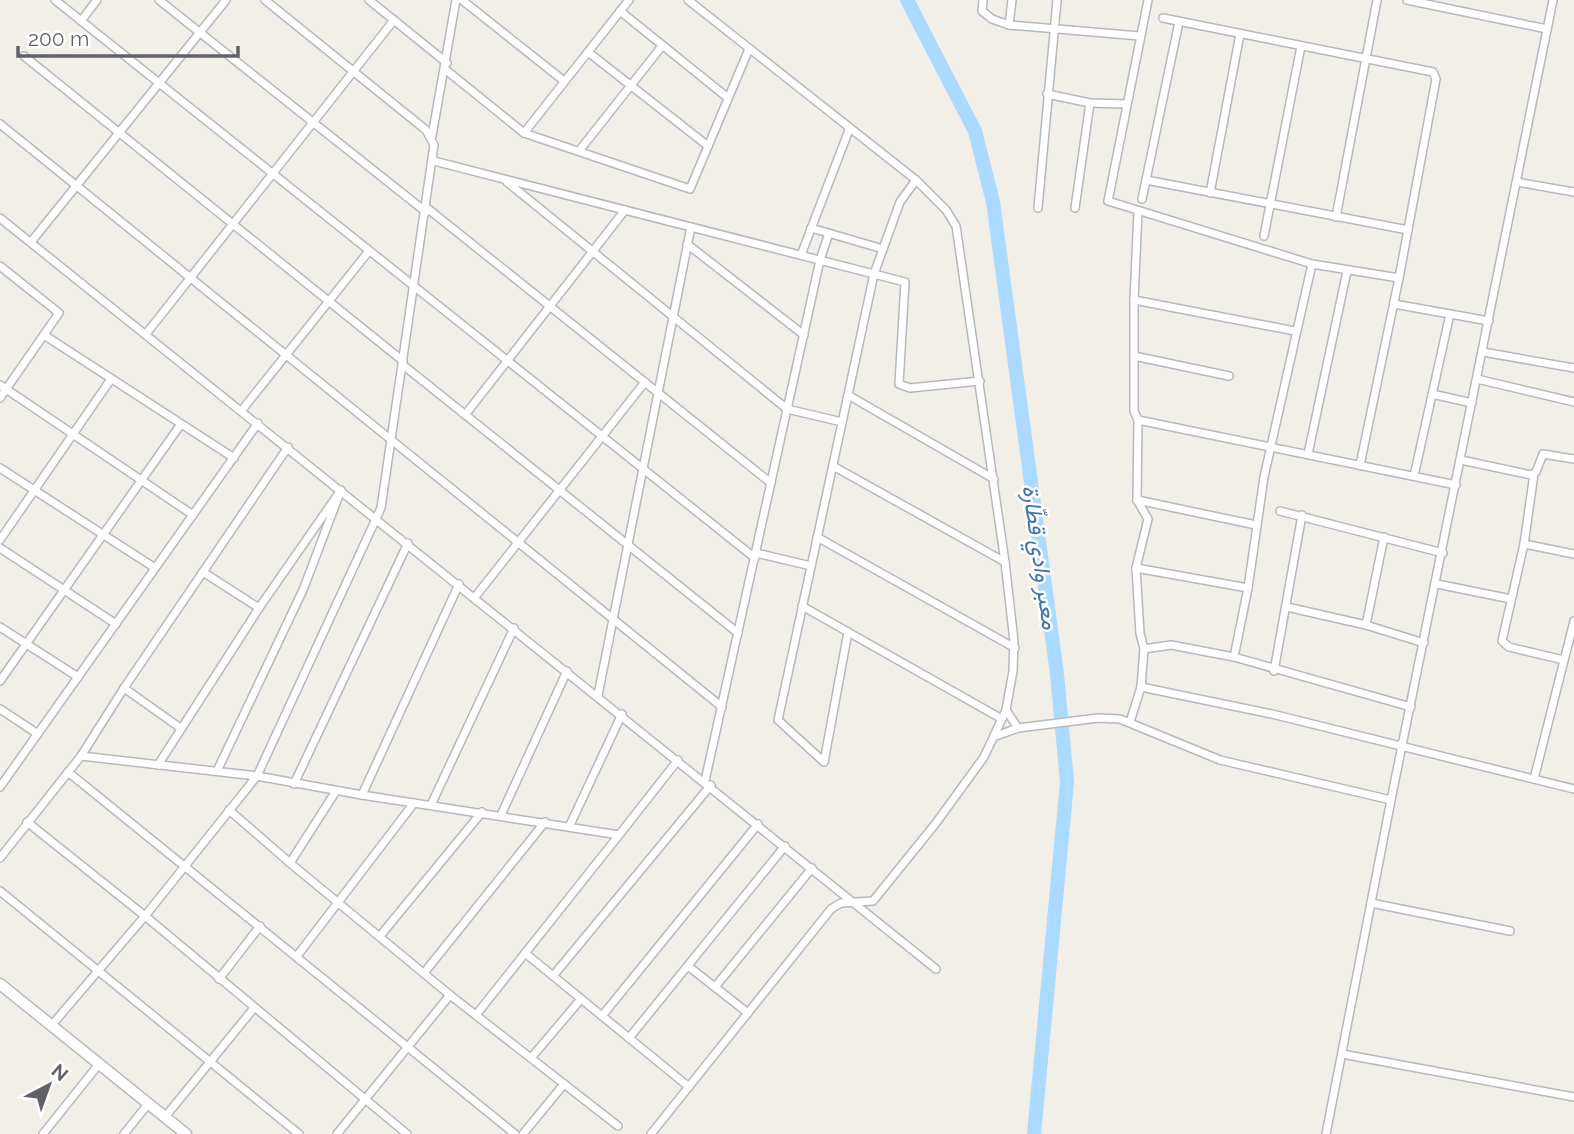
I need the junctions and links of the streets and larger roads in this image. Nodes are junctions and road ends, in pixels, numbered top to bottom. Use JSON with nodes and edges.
{"nodes":[{"id":1,"x":55,"y":0,"type":"edge"},
{"id":2,"x":97,"y":0,"type":"edge"},
{"id":3,"x":159,"y":0,"type":"edge"},
{"id":4,"x":226,"y":0,"type":"edge"},
{"id":5,"x":264,"y":0,"type":"edge"},
{"id":6,"x":369,"y":0,"type":"edge"},
{"id":7,"x":456,"y":0,"type":"edge"},
{"id":8,"x":462,"y":0,"type":"edge"},
{"id":9,"x":629,"y":0,"type":"edge"},
{"id":10,"x":688,"y":0,"type":"edge"},
{"id":11,"x":984,"y":0,"type":"edge"},
{"id":12,"x":1012,"y":0,"type":"edge"},
{"id":13,"x":1057,"y":0,"type":"edge"},
{"id":14,"x":1147,"y":0,"type":"edge"},
{"id":15,"x":1377,"y":0,"type":"edge"},
{"id":16,"x":1407,"y":0,"type":"edge"},
{"id":17,"x":1553,"y":0,"type":"edge"},
{"id":18,"x":620,"y":11,"type":"junction"},
{"id":19,"x":1163,"y":18,"type":"dead end"},
{"id":20,"x":394,"y":20,"type":"junction"},
{"id":21,"x":80,"y":21,"type":"junction"},
{"id":22,"x":1179,"y":22,"type":"junction"},
{"id":23,"x":1009,"y":24,"type":"junction"},
{"id":24,"x":1054,"y":28,"type":"junction"},
{"id":25,"x":1547,"y":29,"type":"junction"},
{"id":26,"x":200,"y":33,"type":"junction"},
{"id":27,"x":1240,"y":34,"type":"junction"},
{"id":28,"x":1140,"y":36,"type":"junction"},
{"id":29,"x":662,"y":46,"type":"junction"},
{"id":30,"x":1301,"y":46,"type":"junction"},
{"id":31,"x":749,"y":49,"type":"junction"},
{"id":32,"x":587,"y":52,"type":"junction"},
{"id":33,"x":24,"y":56,"type":"dead end"},
{"id":34,"x":1364,"y":58,"type":"junction"},
{"id":35,"x":447,"y":67,"type":"junction"},
{"id":36,"x":354,"y":72,"type":"junction"},
{"id":37,"x":564,"y":81,"type":"junction"},
{"id":38,"x":159,"y":83,"type":"junction"},
{"id":39,"x":631,"y":86,"type":"junction"},
{"id":40,"x":1047,"y":94,"type":"junction"},
{"id":41,"x":728,"y":98,"type":"junction"},
{"id":42,"x":1090,"y":103,"type":"junction"},
{"id":43,"x":1126,"y":104,"type":"junction"},
{"id":44,"x":0,"y":124,"type":"edge"},
{"id":45,"x":313,"y":124,"type":"junction"},
{"id":46,"x":849,"y":130,"type":"junction"},
{"id":47,"x":119,"y":133,"type":"junction"},
{"id":48,"x":524,"y":133,"type":"junction"},
{"id":49,"x":432,"y":136,"type":"junction"},
{"id":50,"x":708,"y":146,"type":"junction"},
{"id":51,"x":579,"y":152,"type":"junction"},
{"id":52,"x":433,"y":161,"type":"junction"},
{"id":53,"x":274,"y":175,"type":"junction"},
{"id":54,"x":503,"y":179,"type":"junction"},
{"id":55,"x":916,"y":180,"type":"junction"},
{"id":56,"x":1146,"y":180,"type":"junction"},
{"id":57,"x":1517,"y":182,"type":"junction"},
{"id":58,"x":76,"y":186,"type":"junction"},
{"id":59,"x":1574,"y":192,"type":"edge"},
{"id":60,"x":1210,"y":193,"type":"junction"},
{"id":61,"x":1142,"y":199,"type":"dead end"},
{"id":62,"x":1272,"y":204,"type":"junction"},
{"id":63,"x":1038,"y":208,"type":"dead end"},
{"id":64,"x":1075,"y":208,"type":"dead end"},
{"id":65,"x":426,"y":210,"type":"junction"},
{"id":66,"x":625,"y":210,"type":"junction"},
{"id":67,"x":1138,"y":211,"type":"junction"},
{"id":68,"x":1336,"y":216,"type":"junction"},
{"id":69,"x":0,"y":218,"type":"edge"},
{"id":70,"x":233,"y":224,"type":"junction"},
{"id":71,"x":691,"y":227,"type":"junction"},
{"id":72,"x":811,"y":228,"type":"junction"},
{"id":73,"x":1408,"y":230,"type":"junction"},
{"id":74,"x":829,"y":233,"type":"junction"},
{"id":75,"x":1264,"y":236,"type":"dead end"},
{"id":76,"x":31,"y":242,"type":"junction"},
{"id":77,"x":687,"y":244,"type":"junction"},
{"id":78,"x":883,"y":248,"type":"junction"},
{"id":79,"x":369,"y":251,"type":"junction"},
{"id":80,"x":593,"y":252,"type":"junction"},
{"id":81,"x":800,"y":255,"type":"junction"},
{"id":82,"x":820,"y":260,"type":"junction"},
{"id":83,"x":1312,"y":264,"type":"junction"},
{"id":84,"x":0,"y":266,"type":"edge"},
{"id":85,"x":1347,"y":271,"type":"junction"},
{"id":86,"x":874,"y":274,"type":"junction"},
{"id":87,"x":190,"y":278,"type":"junction"},
{"id":88,"x":1399,"y":278,"type":"junction"},
{"id":89,"x":415,"y":287,"type":"junction"},
{"id":90,"x":1133,"y":300,"type":"junction"},
{"id":91,"x":329,"y":301,"type":"junction"},
{"id":92,"x":1395,"y":304,"type":"junction"},
{"id":93,"x":549,"y":305,"type":"junction"},
{"id":94,"x":1450,"y":314,"type":"junction"},
{"id":95,"x":673,"y":317,"type":"junction"},
{"id":96,"x":1489,"y":321,"type":"junction"},
{"id":97,"x":1295,"y":331,"type":"junction"},
{"id":98,"x":146,"y":334,"type":"junction"},
{"id":99,"x":44,"y":335,"type":"junction"},
{"id":100,"x":804,"y":335,"type":"junction"},
{"id":101,"x":1483,"y":352,"type":"junction"},
{"id":102,"x":285,"y":354,"type":"junction"},
{"id":103,"x":1133,"y":356,"type":"junction"},
{"id":104,"x":508,"y":361,"type":"junction"},
{"id":105,"x":403,"y":363,"type":"junction"},
{"id":106,"x":1574,"y":368,"type":"edge"},
{"id":107,"x":1229,"y":376,"type":"dead end"},
{"id":108,"x":111,"y":379,"type":"junction"},
{"id":109,"x":1477,"y":379,"type":"junction"},
{"id":110,"x":980,"y":381,"type":"junction"},
{"id":111,"x":645,"y":382,"type":"junction"},
{"id":112,"x":3,"y":387,"type":"edge"},
{"id":113,"x":658,"y":392,"type":"junction"},
{"id":114,"x":1432,"y":394,"type":"junction"},
{"id":115,"x":848,"y":395,"type":"junction"},
{"id":116,"x":0,"y":398,"type":"edge"},
{"id":117,"x":1574,"y":402,"type":"edge"},
{"id":118,"x":1472,"y":403,"type":"junction"},
{"id":119,"x":787,"y":409,"type":"junction"},
{"id":120,"x":242,"y":410,"type":"junction"},
{"id":121,"x":465,"y":415,"type":"junction"},
{"id":122,"x":1138,"y":419,"type":"junction"},
{"id":123,"x":842,"y":422,"type":"junction"},
{"id":124,"x":258,"y":423,"type":"junction"},
{"id":125,"x":181,"y":424,"type":"junction"},
{"id":126,"x":73,"y":434,"type":"junction"},
{"id":127,"x":602,"y":436,"type":"junction"},
{"id":128,"x":391,"y":439,"type":"junction"},
{"id":129,"x":1270,"y":446,"type":"junction"},
{"id":130,"x":288,"y":447,"type":"junction"},
{"id":131,"x":1308,"y":454,"type":"junction"},
{"id":132,"x":233,"y":458,"type":"junction"},
{"id":133,"x":1574,"y":459,"type":"edge"},
{"id":134,"x":1461,"y":460,"type":"junction"},
{"id":135,"x":1360,"y":465,"type":"junction"},
{"id":136,"x":833,"y":466,"type":"junction"},
{"id":137,"x":0,"y":468,"type":"edge"},
{"id":138,"x":643,"y":468,"type":"junction"},
{"id":139,"x":1534,"y":474,"type":"junction"},
{"id":140,"x":1414,"y":476,"type":"junction"},
{"id":141,"x":994,"y":479,"type":"junction"},
{"id":142,"x":142,"y":480,"type":"junction"},
{"id":143,"x":771,"y":483,"type":"junction"},
{"id":144,"x":1456,"y":485,"type":"junction"},
{"id":145,"x":341,"y":489,"type":"junction"},
{"id":146,"x":34,"y":490,"type":"junction"},
{"id":147,"x":560,"y":490,"type":"junction"},
{"id":148,"x":1137,"y":500,"type":"junction"},
{"id":149,"x":1280,"y":510,"type":"dead end"},
{"id":150,"x":193,"y":515,"type":"junction"},
{"id":151,"x":1303,"y":515,"type":"junction"},
{"id":152,"x":376,"y":517,"type":"junction"},
{"id":153,"x":1256,"y":525,"type":"junction"},
{"id":154,"x":103,"y":535,"type":"junction"},
{"id":155,"x":817,"y":537,"type":"junction"},
{"id":156,"x":1384,"y":537,"type":"junction"},
{"id":157,"x":0,"y":540,"type":"edge"},
{"id":158,"x":519,"y":542,"type":"junction"},
{"id":159,"x":408,"y":543,"type":"junction"},
{"id":160,"x":628,"y":544,"type":"junction"},
{"id":161,"x":1524,"y":544,"type":"junction"},
{"id":162,"x":0,"y":548,"type":"edge"},
{"id":163,"x":1443,"y":553,"type":"junction"},
{"id":164,"x":1574,"y":554,"type":"edge"},
{"id":165,"x":756,"y":555,"type":"junction"},
{"id":166,"x":1005,"y":562,"type":"junction"},
{"id":167,"x":811,"y":566,"type":"junction"},
{"id":168,"x":1136,"y":568,"type":"junction"},
{"id":169,"x":155,"y":569,"type":"junction"},
{"id":170,"x":203,"y":572,"type":"junction"},
{"id":171,"x":459,"y":584,"type":"junction"},
{"id":172,"x":1437,"y":584,"type":"junction"},
{"id":173,"x":1248,"y":588,"type":"junction"},
{"id":174,"x":64,"y":590,"type":"junction"},
{"id":175,"x":475,"y":597,"type":"junction"},
{"id":176,"x":1511,"y":599,"type":"junction"},
{"id":177,"x":802,"y":606,"type":"junction"},
{"id":178,"x":1287,"y":607,"type":"junction"},
{"id":179,"x":259,"y":608,"type":"junction"},
{"id":180,"x":613,"y":618,"type":"junction"},
{"id":181,"x":1574,"y":621,"type":"edge"},
{"id":182,"x":116,"y":624,"type":"junction"},
{"id":183,"x":1366,"y":625,"type":"junction"},
{"id":184,"x":0,"y":627,"type":"edge"},
{"id":185,"x":514,"y":628,"type":"junction"},
{"id":186,"x":848,"y":632,"type":"junction"},
{"id":187,"x":738,"y":633,"type":"junction"},
{"id":188,"x":1424,"y":643,"type":"junction"},
{"id":189,"x":26,"y":644,"type":"junction"},
{"id":190,"x":1014,"y":648,"type":"junction"},
{"id":191,"x":1144,"y":649,"type":"junction"},
{"id":192,"x":1234,"y":657,"type":"junction"},
{"id":193,"x":1564,"y":660,"type":"junction"},
{"id":194,"x":567,"y":671,"type":"junction"},
{"id":195,"x":1274,"y":671,"type":"junction"},
{"id":196,"x":78,"y":677,"type":"junction"},
{"id":197,"x":0,"y":681,"type":"edge"},
{"id":198,"x":1141,"y":687,"type":"junction"},
{"id":199,"x":124,"y":688,"type":"junction"},
{"id":200,"x":598,"y":695,"type":"junction"},
{"id":201,"x":722,"y":707,"type":"junction"},
{"id":202,"x":1411,"y":707,"type":"junction"},
{"id":203,"x":0,"y":709,"type":"edge"},
{"id":204,"x":1006,"y":710,"type":"junction"},
{"id":205,"x":622,"y":714,"type":"junction"},
{"id":206,"x":1002,"y":719,"type":"junction"},
{"id":207,"x":1130,"y":722,"type":"junction"},
{"id":208,"x":179,"y":727,"type":"junction"},
{"id":209,"x":1018,"y":727,"type":"junction"},
{"id":210,"x":38,"y":734,"type":"junction"},
{"id":211,"x":996,"y":737,"type":"junction"},
{"id":212,"x":1403,"y":747,"type":"junction"},
{"id":213,"x":81,"y":756,"type":"junction"},
{"id":214,"x":678,"y":760,"type":"junction"},
{"id":215,"x":158,"y":765,"type":"junction"},
{"id":216,"x":217,"y":771,"type":"junction"},
{"id":217,"x":68,"y":772,"type":"junction"},
{"id":218,"x":257,"y":776,"type":"junction"},
{"id":219,"x":1534,"y":779,"type":"junction"},
{"id":220,"x":708,"y":783,"type":"junction"},
{"id":221,"x":294,"y":784,"type":"junction"},
{"id":222,"x":0,"y":787,"type":"edge"},
{"id":223,"x":1574,"y":789,"type":"edge"},
{"id":224,"x":336,"y":791,"type":"junction"},
{"id":225,"x":362,"y":795,"type":"junction"},
{"id":226,"x":1391,"y":800,"type":"junction"},
{"id":227,"x":414,"y":803,"type":"junction"},
{"id":228,"x":431,"y":805,"type":"junction"},
{"id":229,"x":229,"y":810,"type":"junction"},
{"id":230,"x":482,"y":812,"type":"junction"},
{"id":231,"x":501,"y":815,"type":"junction"},
{"id":232,"x":27,"y":822,"type":"junction"},
{"id":233,"x":545,"y":822,"type":"junction"},
{"id":234,"x":758,"y":824,"type":"junction"},
{"id":235,"x":570,"y":825,"type":"junction"},
{"id":236,"x":618,"y":835,"type":"junction"},
{"id":237,"x":785,"y":846,"type":"junction"},
{"id":238,"x":0,"y":858,"type":"edge"},
{"id":239,"x":290,"y":863,"type":"junction"},
{"id":240,"x":184,"y":864,"type":"junction"},
{"id":241,"x":812,"y":868,"type":"junction"},
{"id":242,"x":0,"y":891,"type":"edge"},
{"id":243,"x":339,"y":903,"type":"junction"},
{"id":244,"x":1371,"y":903,"type":"junction"},
{"id":245,"x":855,"y":904,"type":"junction"},
{"id":246,"x":145,"y":916,"type":"junction"},
{"id":247,"x":260,"y":926,"type":"junction"},
{"id":248,"x":1510,"y":931,"type":"dead end"},
{"id":249,"x":380,"y":936,"type":"junction"},
{"id":250,"x":525,"y":953,"type":"junction"},
{"id":251,"x":297,"y":956,"type":"junction"},
{"id":252,"x":688,"y":966,"type":"junction"},
{"id":253,"x":936,"y":969,"type":"dead end"},
{"id":254,"x":97,"y":972,"type":"junction"},
{"id":255,"x":424,"y":973,"type":"junction"},
{"id":256,"x":553,"y":976,"type":"junction"},
{"id":257,"x":219,"y":979,"type":"junction"},
{"id":258,"x":0,"y":985,"type":"edge"},
{"id":259,"x":715,"y":987,"type":"junction"},
{"id":260,"x":450,"y":995,"type":"junction"},
{"id":261,"x":581,"y":999,"type":"junction"},
{"id":262,"x":254,"y":1008,"type":"junction"},
{"id":263,"x":748,"y":1013,"type":"junction"},
{"id":264,"x":476,"y":1015,"type":"junction"},
{"id":265,"x":603,"y":1016,"type":"junction"},
{"id":266,"x":51,"y":1026,"type":"junction"},
{"id":267,"x":629,"y":1038,"type":"junction"},
{"id":268,"x":408,"y":1047,"type":"junction"},
{"id":269,"x":1342,"y":1054,"type":"junction"},
{"id":270,"x":531,"y":1058,"type":"junction"},
{"id":271,"x":209,"y":1063,"type":"junction"},
{"id":272,"x":99,"y":1064,"type":"junction"},
{"id":273,"x":564,"y":1084,"type":"junction"},
{"id":274,"x":689,"y":1087,"type":"junction"},
{"id":275,"x":1574,"y":1097,"type":"edge"},
{"id":276,"x":365,"y":1100,"type":"junction"},
{"id":277,"x":148,"y":1104,"type":"junction"},
{"id":278,"x":165,"y":1117,"type":"junction"},
{"id":279,"x":618,"y":1126,"type":"dead end"},
{"id":280,"x":43,"y":1134,"type":"edge"},
{"id":281,"x":124,"y":1134,"type":"edge"},
{"id":282,"x":186,"y":1134,"type":"edge"},
{"id":283,"x":299,"y":1134,"type":"edge"},
{"id":284,"x":337,"y":1134,"type":"edge"},
{"id":285,"x":407,"y":1134,"type":"edge"},
{"id":286,"x":515,"y":1134,"type":"edge"},
{"id":287,"x":523,"y":1134,"type":"edge"},
{"id":288,"x":651,"y":1134,"type":"edge"},
{"id":289,"x":1326,"y":1134,"type":"edge"}],
"edges":[{"from":1,"to":21,"type":"street"},
{"from":2,"to":21,"type":"street"},
{"from":3,"to":26,"type":"street"},
{"from":4,"to":26,"type":"street"},
{"from":5,"to":36,"type":"street"},
{"from":6,"to":20,"type":"street"},
{"from":7,"to":35,"type":"street"},
{"from":8,"to":37,"type":"street"},
{"from":9,"to":18,"type":"street"},
{"from":10,"to":31,"type":"street"},
{"from":11,"to":23,"type":"street"},
{"from":12,"to":23,"type":"street"},
{"from":13,"to":24,"type":"street"},
{"from":14,"to":28,"type":"street"},
{"from":15,"to":34,"type":"street"},
{"from":16,"to":25,"type":"street"},
{"from":17,"to":25,"type":"street"},
{"from":18,"to":29,"type":"street"},
{"from":18,"to":32,"type":"street"},
{"from":19,"to":22,"type":"street"},
{"from":20,"to":35,"type":"street"},
{"from":20,"to":36,"type":"street"},
{"from":21,"to":38,"type":"street"},
{"from":22,"to":27,"type":"street"},
{"from":22,"to":56,"type":"street"},
{"from":23,"to":24,"type":"street"},
{"from":24,"to":28,"type":"street"},
{"from":24,"to":40,"type":"street"},
{"from":25,"to":57,"type":"street"},
{"from":26,"to":38,"type":"street"},
{"from":26,"to":45,"type":"street"},
{"from":27,"to":30,"type":"street"},
{"from":27,"to":60,"type":"street"},
{"from":28,"to":43,"type":"street"},
{"from":29,"to":39,"type":"street"},
{"from":29,"to":41,"type":"street"},
{"from":30,"to":34,"type":"street"},
{"from":30,"to":62,"type":"street"},
{"from":31,"to":41,"type":"street"},
{"from":31,"to":46,"type":"street"},
{"from":32,"to":37,"type":"street"},
{"from":32,"to":39,"type":"street"},
{"from":33,"to":47,"type":"street"},
{"from":34,"to":68,"type":"street"},
{"from":34,"to":73,"type":"street"},
{"from":35,"to":48,"type":"street"},
{"from":35,"to":49,"type":"street"},
{"from":36,"to":45,"type":"street"},
{"from":36,"to":49,"type":"street"},
{"from":37,"to":48,"type":"street"},
{"from":38,"to":47,"type":"street"},
{"from":38,"to":53,"type":"street"},
{"from":39,"to":50,"type":"street"},
{"from":39,"to":51,"type":"street"},
{"from":40,"to":42,"type":"street"},
{"from":40,"to":63,"type":"street"},
{"from":41,"to":50,"type":"street"},
{"from":42,"to":43,"type":"street"},
{"from":42,"to":64,"type":"street"},
{"from":43,"to":67,"type":"street"},
{"from":44,"to":58,"type":"street"},
{"from":45,"to":53,"type":"street"},
{"from":45,"to":65,"type":"street"},
{"from":46,"to":55,"type":"street"},
{"from":46,"to":72,"type":"street"},
{"from":47,"to":58,"type":"street"},
{"from":47,"to":70,"type":"street"},
{"from":48,"to":51,"type":"street"},
{"from":49,"to":52,"type":"street"},
{"from":50,"to":51,"type":"street"},
{"from":52,"to":54,"type":"street"},
{"from":52,"to":65,"type":"street"},
{"from":53,"to":70,"type":"street"},
{"from":53,"to":79,"type":"street"},
{"from":54,"to":66,"type":"street"},
{"from":54,"to":80,"type":"street"},
{"from":55,"to":78,"type":"street"},
{"from":55,"to":110,"type":"street"},
{"from":56,"to":60,"type":"street"},
{"from":56,"to":61,"type":"street"},
{"from":57,"to":59,"type":"street"},
{"from":57,"to":96,"type":"street"},
{"from":58,"to":76,"type":"street"},
{"from":58,"to":87,"type":"street"},
{"from":60,"to":62,"type":"street"},
{"from":62,"to":68,"type":"street"},
{"from":62,"to":75,"type":"street"},
{"from":65,"to":89,"type":"street"},
{"from":65,"to":93,"type":"street"},
{"from":66,"to":71,"type":"street"},
{"from":66,"to":80,"type":"street"},
{"from":67,"to":83,"type":"street"},
{"from":67,"to":90,"type":"street"},
{"from":68,"to":73,"type":"street"},
{"from":69,"to":76,"type":"street"},
{"from":70,"to":87,"type":"street"},
{"from":70,"to":91,"type":"street"},
{"from":71,"to":77,"type":"street"},
{"from":71,"to":81,"type":"street"},
{"from":72,"to":74,"type":"street"},
{"from":72,"to":81,"type":"street"},
{"from":73,"to":88,"type":"street"},
{"from":74,"to":78,"type":"street"},
{"from":74,"to":82,"type":"street"},
{"from":76,"to":98,"type":"street"},
{"from":77,"to":95,"type":"street"},
{"from":77,"to":100,"type":"street"},
{"from":78,"to":86,"type":"street"},
{"from":79,"to":89,"type":"street"},
{"from":79,"to":91,"type":"street"},
{"from":80,"to":93,"type":"street"},
{"from":80,"to":95,"type":"street"},
{"from":81,"to":82,"type":"street"},
{"from":82,"to":86,"type":"street"},
{"from":82,"to":100,"type":"street"},
{"from":83,"to":85,"type":"street"},
{"from":83,"to":97,"type":"street"},
{"from":84,"to":99,"type":"street"},
{"from":85,"to":88,"type":"street"},
{"from":85,"to":131,"type":"street"},
{"from":86,"to":110,"type":"street"},
{"from":86,"to":115,"type":"street"},
{"from":87,"to":98,"type":"street"},
{"from":87,"to":102,"type":"street"},
{"from":88,"to":92,"type":"street"},
{"from":89,"to":104,"type":"street"},
{"from":89,"to":105,"type":"street"},
{"from":90,"to":97,"type":"street"},
{"from":90,"to":103,"type":"street"},
{"from":91,"to":102,"type":"street"},
{"from":91,"to":105,"type":"street"},
{"from":92,"to":94,"type":"street"},
{"from":92,"to":135,"type":"street"},
{"from":93,"to":104,"type":"street"},
{"from":93,"to":111,"type":"street"},
{"from":94,"to":96,"type":"street"},
{"from":94,"to":114,"type":"street"},
{"from":95,"to":113,"type":"street"},
{"from":95,"to":119,"type":"street"},
{"from":96,"to":101,"type":"street"},
{"from":97,"to":129,"type":"street"},
{"from":98,"to":120,"type":"street"},
{"from":99,"to":108,"type":"street"},
{"from":99,"to":112,"type":"street"},
{"from":100,"to":119,"type":"street"},
{"from":101,"to":106,"type":"street"},
{"from":101,"to":109,"type":"street"},
{"from":102,"to":120,"type":"street"},
{"from":102,"to":128,"type":"street"},
{"from":103,"to":107,"type":"street"},
{"from":103,"to":122,"type":"street"},
{"from":104,"to":121,"type":"street"},
{"from":104,"to":127,"type":"street"},
{"from":105,"to":121,"type":"street"},
{"from":105,"to":128,"type":"street"},
{"from":108,"to":125,"type":"street"},
{"from":108,"to":126,"type":"street"},
{"from":109,"to":117,"type":"street"},
{"from":109,"to":118,"type":"street"},
{"from":110,"to":141,"type":"street"},
{"from":111,"to":113,"type":"street"},
{"from":111,"to":127,"type":"street"},
{"from":112,"to":116,"type":"street"},
{"from":112,"to":126,"type":"street"},
{"from":113,"to":138,"type":"street"},
{"from":113,"to":143,"type":"street"},
{"from":114,"to":118,"type":"street"},
{"from":114,"to":140,"type":"street"},
{"from":115,"to":123,"type":"street"},
{"from":115,"to":141,"type":"street"},
{"from":118,"to":134,"type":"street"},
{"from":119,"to":123,"type":"street"},
{"from":119,"to":143,"type":"street"},
{"from":120,"to":124,"type":"street"},
{"from":121,"to":147,"type":"street"},
{"from":122,"to":129,"type":"street"},
{"from":122,"to":148,"type":"street"},
{"from":123,"to":136,"type":"street"},
{"from":124,"to":130,"type":"street"},
{"from":124,"to":132,"type":"street"},
{"from":125,"to":132,"type":"street"},
{"from":125,"to":142,"type":"street"},
{"from":126,"to":142,"type":"street"},
{"from":126,"to":146,"type":"street"},
{"from":127,"to":138,"type":"street"},
{"from":127,"to":147,"type":"street"},
{"from":128,"to":152,"type":"street"},
{"from":128,"to":158,"type":"street"},
{"from":129,"to":131,"type":"street"},
{"from":129,"to":153,"type":"street"},
{"from":130,"to":145,"type":"street"},
{"from":130,"to":170,"type":"street"},
{"from":131,"to":135,"type":"street"},
{"from":132,"to":150,"type":"street"},
{"from":133,"to":139,"type":"street"},
{"from":134,"to":139,"type":"street"},
{"from":134,"to":144,"type":"street"},
{"from":135,"to":140,"type":"street"},
{"from":136,"to":155,"type":"street"},
{"from":136,"to":166,"type":"street"},
{"from":137,"to":146,"type":"street"},
{"from":138,"to":160,"type":"street"},
{"from":138,"to":165,"type":"street"},
{"from":139,"to":161,"type":"street"},
{"from":140,"to":144,"type":"street"},
{"from":141,"to":166,"type":"street"},
{"from":142,"to":150,"type":"street"},
{"from":142,"to":154,"type":"street"},
{"from":143,"to":165,"type":"street"},
{"from":144,"to":163,"type":"street"},
{"from":145,"to":152,"type":"street"},
{"from":145,"to":179,"type":"street"},
{"from":145,"to":216,"type":"street"},
{"from":146,"to":154,"type":"street"},
{"from":146,"to":157,"type":"street"},
{"from":147,"to":158,"type":"street"},
{"from":147,"to":160,"type":"street"},
{"from":148,"to":153,"type":"street"},
{"from":148,"to":168,"type":"street"},
{"from":149,"to":151,"type":"street"},
{"from":150,"to":169,"type":"street"},
{"from":151,"to":156,"type":"street"},
{"from":151,"to":178,"type":"street"},
{"from":152,"to":159,"type":"street"},
{"from":152,"to":218,"type":"street"},
{"from":153,"to":173,"type":"street"},
{"from":154,"to":169,"type":"street"},
{"from":154,"to":174,"type":"street"},
{"from":155,"to":167,"type":"street"},
{"from":155,"to":190,"type":"street"},
{"from":156,"to":163,"type":"street"},
{"from":156,"to":183,"type":"street"},
{"from":158,"to":175,"type":"street"},
{"from":158,"to":180,"type":"street"},
{"from":159,"to":171,"type":"street"},
{"from":159,"to":221,"type":"street"},
{"from":160,"to":180,"type":"street"},
{"from":160,"to":187,"type":"street"},
{"from":161,"to":164,"type":"street"},
{"from":161,"to":176,"type":"street"},
{"from":162,"to":174,"type":"street"},
{"from":163,"to":172,"type":"street"},
{"from":165,"to":167,"type":"street"},
{"from":165,"to":187,"type":"street"},
{"from":166,"to":190,"type":"street"},
{"from":167,"to":177,"type":"street"},
{"from":168,"to":173,"type":"street"},
{"from":168,"to":191,"type":"street"},
{"from":169,"to":182,"type":"street"},
{"from":170,"to":179,"type":"street"},
{"from":170,"to":199,"type":"street"},
{"from":171,"to":175,"type":"street"},
{"from":171,"to":225,"type":"street"},
{"from":172,"to":176,"type":"street"},
{"from":172,"to":188,"type":"street"},
{"from":173,"to":192,"type":"street"},
{"from":174,"to":182,"type":"street"},
{"from":174,"to":189,"type":"street"},
{"from":175,"to":185,"type":"street"},
{"from":176,"to":193,"type":"street"},
{"from":177,"to":186,"type":"street"},
{"from":177,"to":186,"type":"street"},
{"from":178,"to":183,"type":"street"},
{"from":178,"to":195,"type":"street"},
{"from":179,"to":208,"type":"street"},
{"from":180,"to":200,"type":"street"},
{"from":180,"to":201,"type":"street"},
{"from":181,"to":193,"type":"street"},
{"from":182,"to":196,"type":"street"},
{"from":183,"to":188,"type":"street"},
{"from":184,"to":189,"type":"street"},
{"from":185,"to":194,"type":"street"},
{"from":185,"to":228,"type":"street"},
{"from":186,"to":206,"type":"street"},
{"from":187,"to":201,"type":"street"},
{"from":188,"to":202,"type":"street"},
{"from":189,"to":196,"type":"street"},
{"from":189,"to":197,"type":"street"},
{"from":190,"to":204,"type":"street"},
{"from":191,"to":192,"type":"street"},
{"from":191,"to":198,"type":"street"},
{"from":192,"to":195,"type":"street"},
{"from":193,"to":219,"type":"street"},
{"from":194,"to":200,"type":"street"},
{"from":194,"to":231,"type":"street"},
{"from":195,"to":202,"type":"street"},
{"from":196,"to":210,"type":"street"},
{"from":198,"to":207,"type":"street"},
{"from":198,"to":212,"type":"street"},
{"from":199,"to":208,"type":"street"},
{"from":199,"to":213,"type":"street"},
{"from":200,"to":205,"type":"street"},
{"from":201,"to":220,"type":"street"},
{"from":202,"to":212,"type":"street"},
{"from":203,"to":210,"type":"street"},
{"from":204,"to":206,"type":"street"},
{"from":204,"to":209,"type":"street"},
{"from":205,"to":214,"type":"street"},
{"from":205,"to":235,"type":"street"},
{"from":206,"to":211,"type":"street"},
{"from":207,"to":209,"type":"street"},
{"from":207,"to":226,"type":"street"},
{"from":208,"to":215,"type":"street"},
{"from":209,"to":211,"type":"street"},
{"from":210,"to":222,"type":"street"},
{"from":211,"to":245,"type":"street"},
{"from":212,"to":219,"type":"street"},
{"from":212,"to":226,"type":"street"},
{"from":213,"to":215,"type":"street"},
{"from":213,"to":217,"type":"street"},
{"from":214,"to":220,"type":"street"},
{"from":214,"to":236,"type":"street"},
{"from":215,"to":216,"type":"street"},
{"from":216,"to":218,"type":"street"},
{"from":217,"to":232,"type":"street"},
{"from":217,"to":240,"type":"street"},
{"from":218,"to":221,"type":"street"},
{"from":218,"to":229,"type":"street"},
{"from":219,"to":223,"type":"street"},
{"from":220,"to":234,"type":"street"},
{"from":220,"to":256,"type":"street"},
{"from":221,"to":224,"type":"street"},
{"from":224,"to":225,"type":"street"},
{"from":224,"to":239,"type":"street"},
{"from":225,"to":227,"type":"street"},
{"from":226,"to":244,"type":"street"},
{"from":227,"to":228,"type":"street"},
{"from":227,"to":243,"type":"street"},
{"from":228,"to":230,"type":"street"},
{"from":229,"to":239,"type":"street"},
{"from":229,"to":240,"type":"street"},
{"from":230,"to":231,"type":"street"},
{"from":230,"to":249,"type":"street"},
{"from":231,"to":233,"type":"street"},
{"from":232,"to":238,"type":"street"},
{"from":232,"to":246,"type":"street"},
{"from":233,"to":235,"type":"street"},
{"from":233,"to":255,"type":"street"},
{"from":234,"to":237,"type":"street"},
{"from":234,"to":265,"type":"street"},
{"from":235,"to":236,"type":"street"},
{"from":236,"to":250,"type":"street"},
{"from":237,"to":241,"type":"street"},
{"from":237,"to":252,"type":"street"},
{"from":239,"to":243,"type":"street"},
{"from":240,"to":246,"type":"street"},
{"from":240,"to":247,"type":"street"},
{"from":241,"to":245,"type":"street"},
{"from":241,"to":259,"type":"street"},
{"from":242,"to":254,"type":"street"},
{"from":243,"to":249,"type":"street"},
{"from":243,"to":251,"type":"street"},
{"from":244,"to":248,"type":"street"},
{"from":244,"to":269,"type":"street"},
{"from":245,"to":253,"type":"street"},
{"from":245,"to":263,"type":"street"},
{"from":246,"to":254,"type":"street"},
{"from":246,"to":257,"type":"street"},
{"from":247,"to":251,"type":"street"},
{"from":247,"to":257,"type":"street"},
{"from":249,"to":255,"type":"street"},
{"from":250,"to":256,"type":"street"},
{"from":250,"to":264,"type":"street"},
{"from":251,"to":268,"type":"street"},
{"from":252,"to":259,"type":"street"},
{"from":252,"to":267,"type":"street"},
{"from":254,"to":266,"type":"street"},
{"from":254,"to":271,"type":"street"},
{"from":255,"to":260,"type":"street"},
{"from":256,"to":261,"type":"street"},
{"from":257,"to":262,"type":"street"},
{"from":258,"to":266,"type":"street"},
{"from":259,"to":263,"type":"street"},
{"from":260,"to":264,"type":"street"},
{"from":260,"to":268,"type":"street"},
{"from":261,"to":265,"type":"street"},
{"from":261,"to":270,"type":"street"},
{"from":262,"to":271,"type":"street"},
{"from":262,"to":276,"type":"street"},
{"from":263,"to":274,"type":"street"},
{"from":264,"to":270,"type":"street"},
{"from":265,"to":267,"type":"street"},
{"from":266,"to":272,"type":"street"},
{"from":267,"to":274,"type":"street"},
{"from":268,"to":276,"type":"street"},
{"from":268,"to":286,"type":"street"},
{"from":269,"to":275,"type":"street"},
{"from":269,"to":289,"type":"street"},
{"from":270,"to":273,"type":"street"},
{"from":271,"to":278,"type":"street"},
{"from":271,"to":283,"type":"street"},
{"from":272,"to":277,"type":"street"},
{"from":272,"to":280,"type":"street"},
{"from":273,"to":279,"type":"street"},
{"from":273,"to":287,"type":"street"},
{"from":274,"to":288,"type":"street"},
{"from":276,"to":284,"type":"street"},
{"from":276,"to":285,"type":"street"},
{"from":277,"to":278,"type":"street"},
{"from":277,"to":281,"type":"street"},
{"from":278,"to":282,"type":"street"}]}
